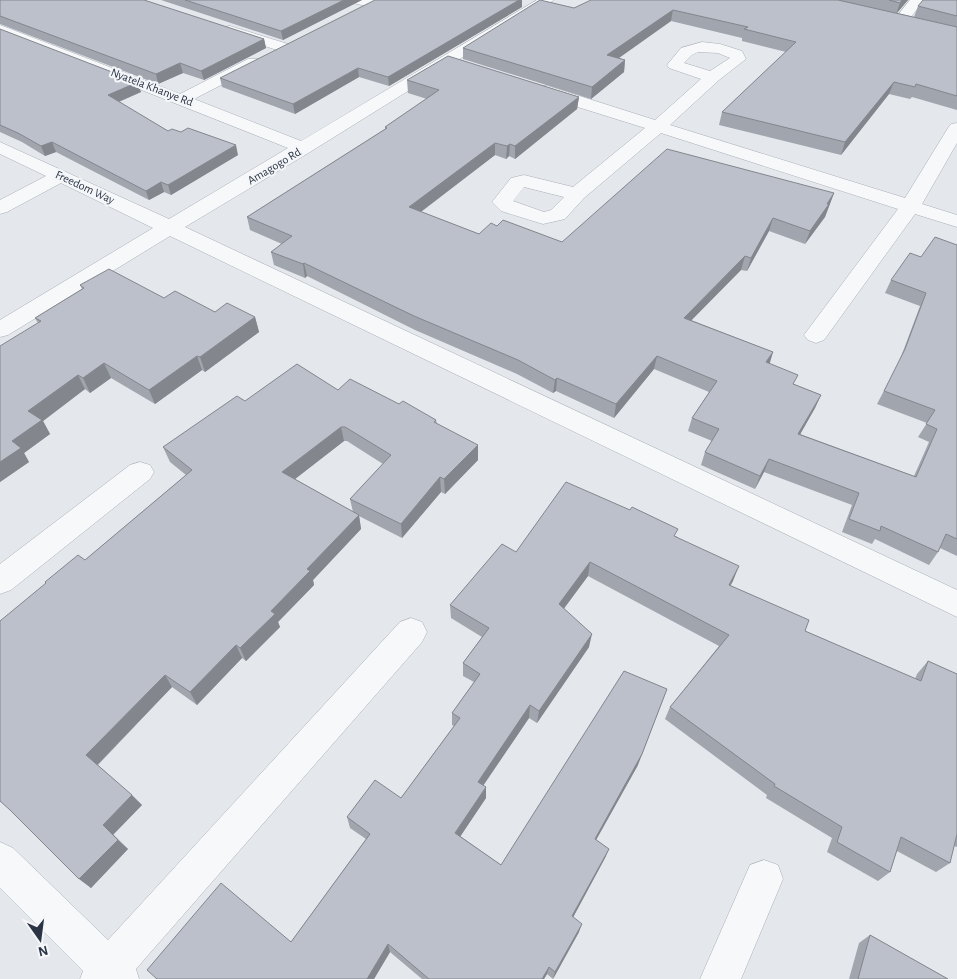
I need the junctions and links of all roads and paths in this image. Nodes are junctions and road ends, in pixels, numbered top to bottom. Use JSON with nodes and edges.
{"nodes":[{"id":1,"x":547,"y":0,"type":"edge"},
{"id":2,"x":918,"y":0,"type":"edge"},
{"id":3,"x":882,"y":16,"type":"edge"},
{"id":4,"x":900,"y":21,"type":"junction"},
{"id":5,"x":212,"y":24,"type":"edge"},
{"id":6,"x":919,"y":25,"type":"edge"},
{"id":7,"x":0,"y":28,"type":"edge"},
{"id":8,"x":301,"y":38,"type":"edge"},
{"id":9,"x":283,"y":47,"type":"junction"},
{"id":10,"x":447,"y":61,"type":"junction"},
{"id":11,"x":466,"y":67,"type":"edge"},
{"id":12,"x":713,"y":77,"type":"dead end"},
{"id":13,"x":530,"y":86,"type":"edge"},
{"id":14,"x":182,"y":99,"type":"junction"},
{"id":15,"x":659,"y":126,"type":"junction"},
{"id":16,"x":957,"y":128,"type":"edge"},
{"id":17,"x":0,"y":147,"type":"edge"},
{"id":18,"x":304,"y":148,"type":"junction"},
{"id":19,"x":60,"y":176,"type":"junction"},
{"id":20,"x":577,"y":194,"type":"dead end"},
{"id":21,"x":910,"y":207,"type":"junction"},
{"id":22,"x":0,"y":208,"type":"edge"},
{"id":23,"x":957,"y":221,"type":"edge"},
{"id":24,"x":170,"y":227,"type":"junction"},
{"id":25,"x":0,"y":330,"type":"edge"},
{"id":26,"x":816,"y":335,"type":"dead end"},
{"id":27,"x":140,"y":472,"type":"dead end"},
{"id":28,"x":0,"y":581,"type":"edge"},
{"id":29,"x":957,"y":604,"type":"edge"},
{"id":30,"x":412,"y":632,"type":"dead end"},
{"id":31,"x":0,"y":861,"type":"edge"},
{"id":32,"x":764,"y":879,"type":"dead end"},
{"id":33,"x":109,"y":976,"type":"edge"},
{"id":34,"x":720,"y":979,"type":"edge"}],
"edges":[{"from":1,"to":10,"type":"street","name":"Amagogo Rd"},
{"from":2,"to":4,"type":"street"},
{"from":3,"to":4,"type":"street"},
{"from":4,"to":6,"type":"street"},
{"from":5,"to":9,"type":"street"},
{"from":7,"to":14,"type":"street","name":"Nyatela Khanye Rd"},
{"from":8,"to":9,"type":"street"},
{"from":9,"to":14,"type":"street"},
{"from":10,"to":11,"type":"street"},
{"from":10,"to":18,"type":"street","name":"Amagogo Rd"},
{"from":12,"to":15,"type":"street"},
{"from":13,"to":15,"type":"street"},
{"from":14,"to":18,"type":"street","name":"Nyatela Khanye Rd"},
{"from":15,"to":20,"type":"street"},
{"from":15,"to":21,"type":"street"},
{"from":16,"to":21,"type":"street"},
{"from":17,"to":19,"type":"street","name":"Freedom Way"},
{"from":18,"to":24,"type":"street","name":"Amagogo Rd"},
{"from":19,"to":22,"type":"street"},
{"from":19,"to":24,"type":"street","name":"Freedom Way"},
{"from":21,"to":23,"type":"street"},
{"from":21,"to":26,"type":"street"},
{"from":24,"to":25,"type":"street","name":"Amagogo Rd"},
{"from":24,"to":29,"type":"street","name":"Freedom Way"},
{"from":27,"to":28,"type":"street"},
{"from":30,"to":33,"type":"street"},
{"from":31,"to":33,"type":"street"},
{"from":32,"to":34,"type":"street"}]}
